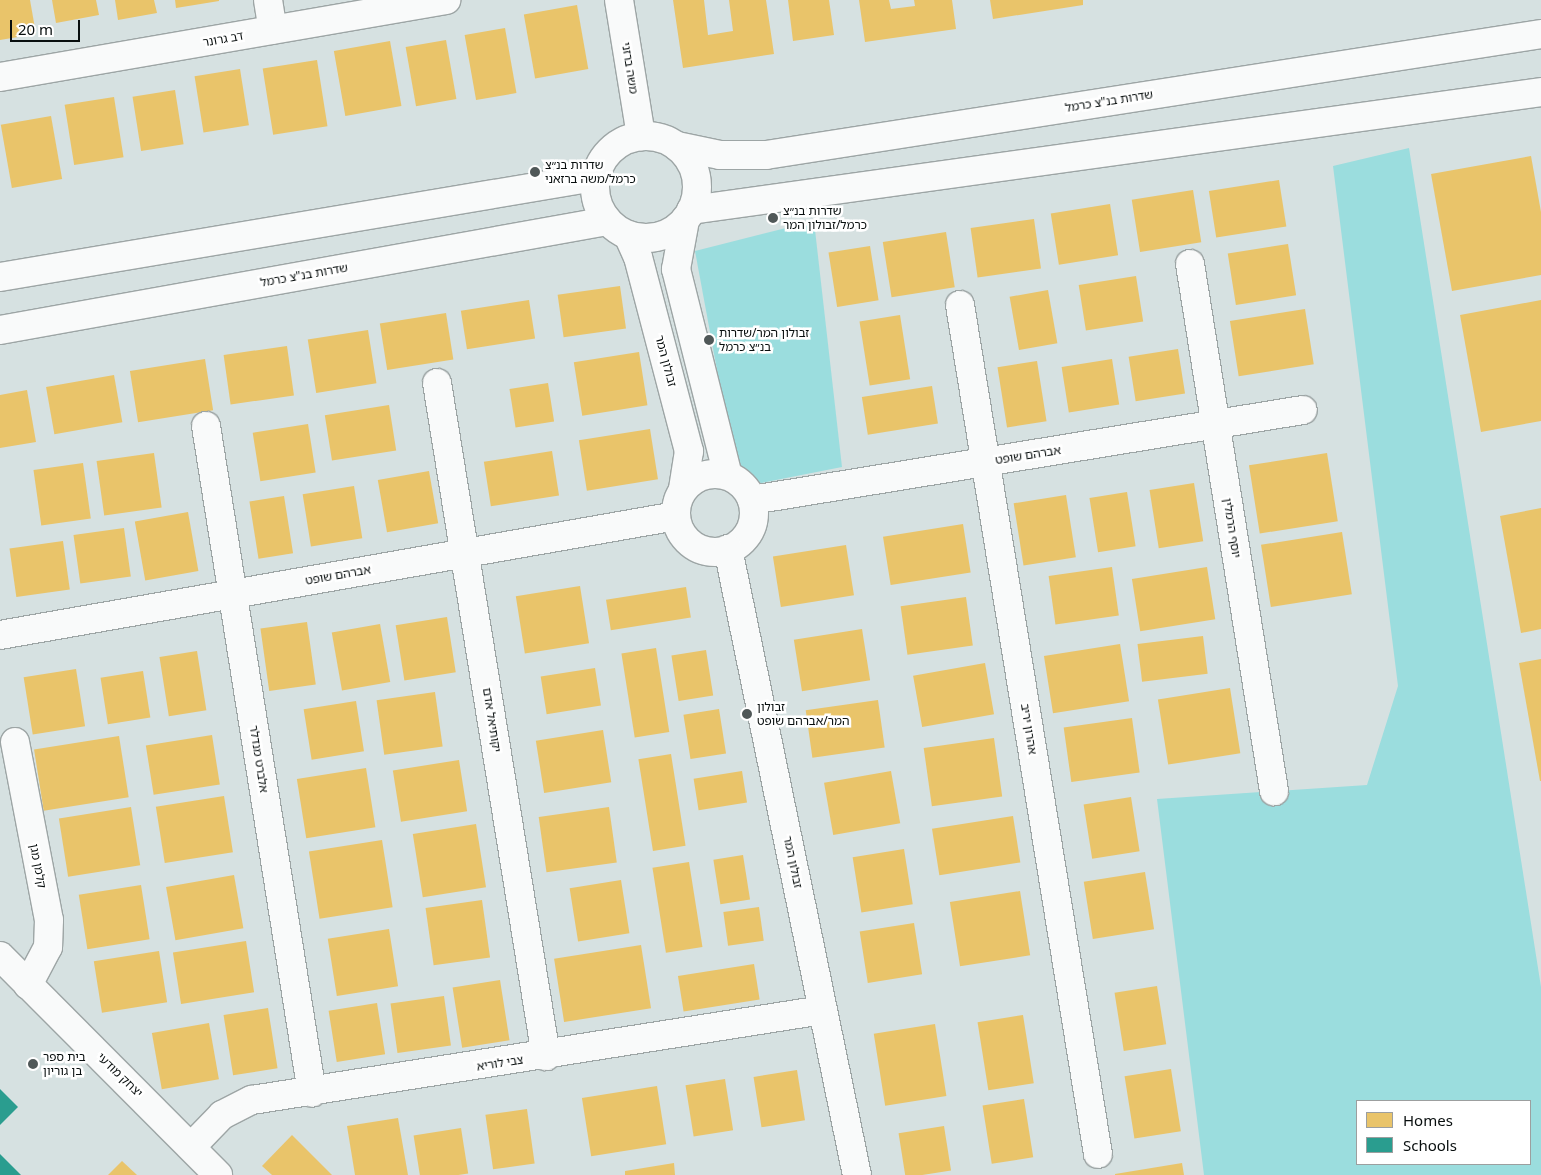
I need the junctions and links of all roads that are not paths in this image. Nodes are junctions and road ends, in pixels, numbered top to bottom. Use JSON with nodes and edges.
{"nodes":[{"id":1,"x":268,"y":0,"type":"edge"},
{"id":2,"x":446,"y":0,"type":"edge"},
{"id":3,"x":619,"y":0,"type":"edge"},
{"id":4,"x":273,"y":30,"type":"junction"},
{"id":5,"x":1541,"y":34,"type":"edge"},
{"id":6,"x":0,"y":77,"type":"edge"},
{"id":7,"x":1539,"y":93,"type":"edge"},
{"id":8,"x":641,"y":136,"type":"junction"},
{"id":9,"x":677,"y":146,"type":"junction"},
{"id":10,"x":595,"y":178,"type":"junction"},
{"id":11,"x":688,"y":215,"type":"junction"},
{"id":12,"x":618,"y":228,"type":"junction"},
{"id":13,"x":1190,"y":264,"type":"dead end"},
{"id":14,"x":0,"y":277,"type":"edge"},
{"id":15,"x":960,"y":305,"type":"dead end"},
{"id":16,"x":0,"y":330,"type":"edge"},
{"id":17,"x":438,"y":383,"type":"dead end"},
{"id":18,"x":1303,"y":410,"type":"dead end"},
{"id":19,"x":1216,"y":424,"type":"junction"},
{"id":20,"x":206,"y":426,"type":"dead end"},
{"id":21,"x":986,"y":462,"type":"junction"},
{"id":22,"x":728,"y":476,"type":"junction"},
{"id":23,"x":683,"y":490,"type":"junction"},
{"id":24,"x":752,"y":500,"type":"junction"},
{"id":25,"x":676,"y":516,"type":"junction"},
{"id":26,"x":728,"y":550,"type":"junction"},
{"id":27,"x":465,"y":553,"type":"junction"},
{"id":28,"x":232,"y":594,"type":"junction"},
{"id":29,"x":0,"y":635,"type":"edge"},
{"id":30,"x":15,"y":742,"type":"dead end"},
{"id":31,"x":1274,"y":791,"type":"dead end"},
{"id":32,"x":0,"y":956,"type":"edge"},
{"id":33,"x":28,"y":985,"type":"junction"},
{"id":34,"x":823,"y":1010,"type":"junction"},
{"id":35,"x":546,"y":1056,"type":"junction"},
{"id":36,"x":312,"y":1093,"type":"junction"},
{"id":37,"x":192,"y":1146,"type":"junction"},
{"id":38,"x":1098,"y":1154,"type":"dead end"},
{"id":39,"x":218,"y":1175,"type":"edge"},
{"id":40,"x":857,"y":1175,"type":"edge"}],
"edges":[{"from":1,"to":4,"type":"street"},
{"from":2,"to":4,"type":"street","name":"דב גרונר"},
{"from":3,"to":8,"type":"street","name":"משה ברזני"},
{"from":4,"to":6,"type":"street","name":"דב גרונר"},
{"from":5,"to":9,"type":"street","name":"שדרות בנ\"צ כרמל"},
{"from":7,"to":11,"type":"street"},
{"from":8,"to":9,"type":"street"},
{"from":8,"to":10,"type":"street"},
{"from":9,"to":11,"type":"street"},
{"from":10,"to":12,"type":"street"},
{"from":10,"to":14,"type":"street"},
{"from":11,"to":12,"type":"street"},
{"from":11,"to":22,"type":"street"},
{"from":12,"to":16,"type":"street","name":"שדרות בנ\"צ כרמל"},
{"from":12,"to":23,"type":"street","name":"זבולון המר"},
{"from":13,"to":19,"type":"street","name":"יוסף הרמלין"},
{"from":15,"to":21,"type":"street","name":"אהרון יריב"},
{"from":17,"to":27,"type":"street","name":"יקותיאל אדם"},
{"from":18,"to":19,"type":"street","name":"אברהם שופט"},
{"from":19,"to":21,"type":"street","name":"אברהם שופט"},
{"from":19,"to":31,"type":"street","name":"יוסף הרמלין"},
{"from":20,"to":28,"type":"street","name":"אלברט מנדלר"},
{"from":21,"to":24,"type":"street","name":"אברהם שופט"},
{"from":21,"to":38,"type":"street","name":"אהרון יריב"},
{"from":22,"to":23,"type":"street"},
{"from":22,"to":24,"type":"street"},
{"from":23,"to":25,"type":"street"},
{"from":24,"to":26,"type":"street"},
{"from":25,"to":26,"type":"street"},
{"from":25,"to":27,"type":"street","name":"אברהם שופט"},
{"from":26,"to":34,"type":"street","name":"זבולון המר"},
{"from":27,"to":28,"type":"street","name":"אברהם שופט"},
{"from":27,"to":35,"type":"street","name":"יקותיאל אדם"},
{"from":28,"to":29,"type":"street","name":"אברהם שופט"},
{"from":28,"to":36,"type":"street","name":"אלברט מנדלר"},
{"from":30,"to":33,"type":"street","name":"קלמן מגן"},
{"from":32,"to":33,"type":"street","name":"יצחק מודעי"},
{"from":33,"to":37,"type":"street","name":"יצחק מודעי"},
{"from":34,"to":35,"type":"street","name":"צבי לוריא"},
{"from":34,"to":40,"type":"street","name":"זבולון המר"},
{"from":35,"to":36,"type":"street","name":"צבי לוריא"},
{"from":36,"to":37,"type":"street","name":"צבי לוריא"},
{"from":37,"to":39,"type":"street","name":"יצחק מודעי"}]}
